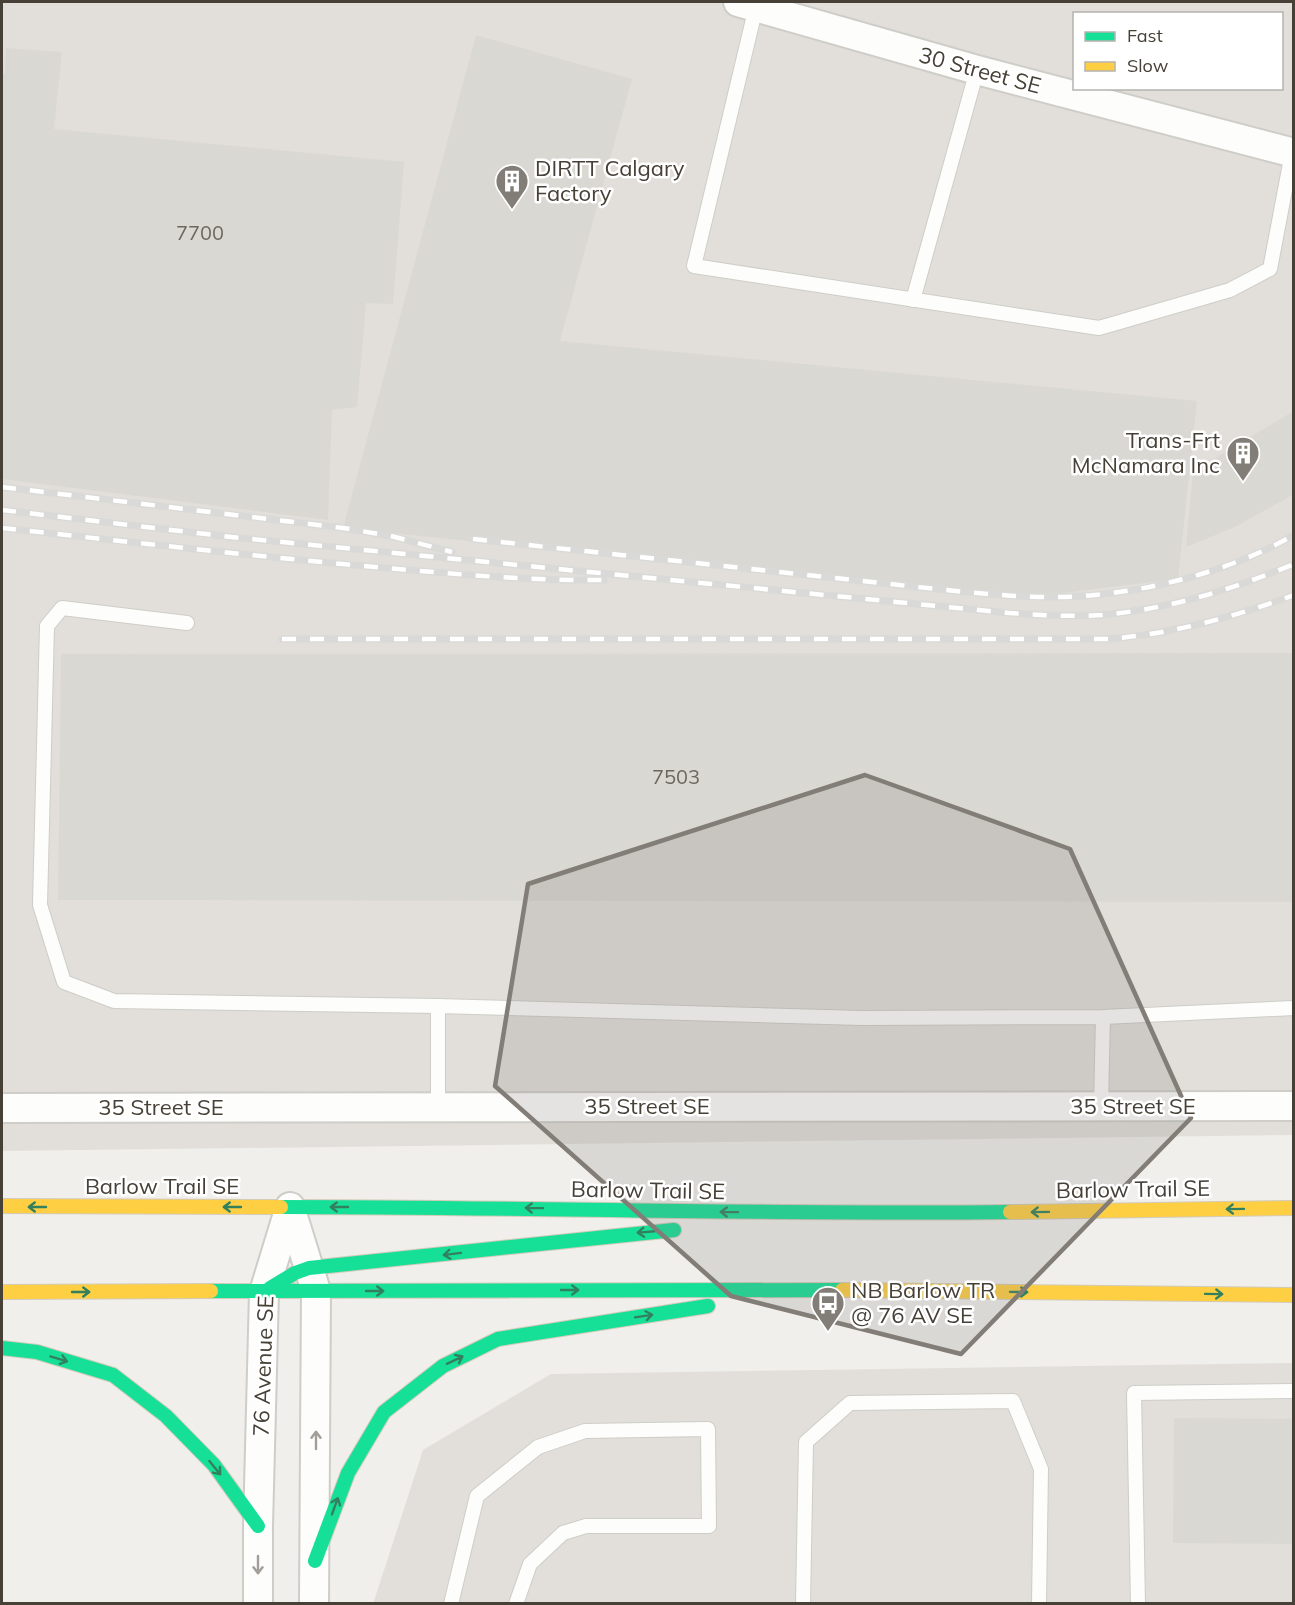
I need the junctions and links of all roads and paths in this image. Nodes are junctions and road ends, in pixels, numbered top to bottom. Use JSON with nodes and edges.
{"nodes":[{"id":1,"x":747,"y":4,"type":"edge"},
{"id":2,"x":977,"y":70,"type":"junction"},
{"id":3,"x":1293,"y":153,"type":"edge"},
{"id":4,"x":913,"y":300,"type":"junction"},
{"id":5,"x":187,"y":623,"type":"dead end"},
{"id":6,"x":438,"y":1006,"type":"junction"},
{"id":7,"x":1293,"y":1008,"type":"edge"},
{"id":8,"x":1103,"y":1017,"type":"junction"},
{"id":9,"x":438,"y":1106,"type":"junction"},
{"id":10,"x":1101,"y":1106,"type":"junction"},
{"id":11,"x":1293,"y":1106,"type":"edge"},
{"id":12,"x":2,"y":1108,"type":"edge"},
{"id":13,"x":2,"y":1206,"type":"edge"},
{"id":14,"x":291,"y":1208,"type":"junction"},
{"id":15,"x":1293,"y":1208,"type":"edge"},
{"id":16,"x":850,"y":1214,"type":"junction"},
{"id":17,"x":722,"y":1225,"type":"dead end"},
{"id":18,"x":687,"y":1228,"type":"dead end"},
{"id":19,"x":313,"y":1280,"type":"junction"},
{"id":20,"x":813,"y":1290,"type":"junction"},
{"id":21,"x":2,"y":1292,"type":"edge"},
{"id":22,"x":264,"y":1292,"type":"junction"},
{"id":23,"x":1293,"y":1295,"type":"edge"},
{"id":24,"x":2,"y":1348,"type":"edge"},
{"id":25,"x":1293,"y":1390,"type":"edge"},
{"id":26,"x":258,"y":1526,"type":"junction"},
{"id":27,"x":315,"y":1561,"type":"junction"},
{"id":28,"x":258,"y":1604,"type":"edge"},
{"id":29,"x":314,"y":1604,"type":"edge"},
{"id":30,"x":451,"y":1604,"type":"edge"},
{"id":31,"x":516,"y":1604,"type":"edge"},
{"id":32,"x":803,"y":1604,"type":"edge"},
{"id":33,"x":1039,"y":1604,"type":"edge"},
{"id":34,"x":1138,"y":1604,"type":"edge"}],
"edges":[{"from":1,"to":2,"type":"street","name":"30 Street SE"},
{"from":1,"to":4,"type":"lane"},
{"from":2,"to":3,"type":"street","name":"30 Street SE"},
{"from":2,"to":4,"type":"lane"},
{"from":3,"to":4,"type":"lane"},
{"from":5,"to":6,"type":"lane"},
{"from":6,"to":8,"type":"lane"},
{"from":6,"to":9,"type":"lane"},
{"from":7,"to":8,"type":"lane"},
{"from":8,"to":10,"type":"lane"},
{"from":9,"to":10,"type":"street","name":"35 Street SE"},
{"from":9,"to":12,"type":"street","name":"35 Street SE"},
{"from":10,"to":11,"type":"street","name":"35 Street SE"},
{"from":14,"to":13,"type":"main road","name":"Barlow Trail SE","one_way":true},
{"from":16,"to":14,"type":"main road","name":"Barlow Trail SE","one_way":true},
{"from":14,"to":19,"type":"street"},
{"from":14,"to":22,"type":"street","name":"76 Avenue SE"},
{"from":15,"to":16,"type":"main road","name":"Barlow Trail SE","one_way":true},
{"from":16,"to":17,"type":"main road"},
{"from":18,"to":19,"type":"main road","one_way":true},
{"from":19,"to":20,"type":"main road","one_way":true},
{"from":19,"to":22,"type":"main road"},
{"from":19,"to":22,"type":"main road"},
{"from":27,"to":19,"type":"street","one_way":true},
{"from":20,"to":23,"type":"main road","one_way":true},
{"from":27,"to":20,"type":"main road","one_way":true},
{"from":21,"to":22,"type":"main road","one_way":true},
{"from":22,"to":26,"type":"street","name":"76 Avenue SE"},
{"from":24,"to":26,"type":"main road","one_way":true},
{"from":25,"to":34,"type":"lane"},
{"from":26,"to":28,"type":"street","name":"76 Avenue SE","one_way":true},
{"from":27,"to":29,"type":"street"},
{"from":30,"to":31,"type":"lane"},
{"from":32,"to":33,"type":"lane"}]}
